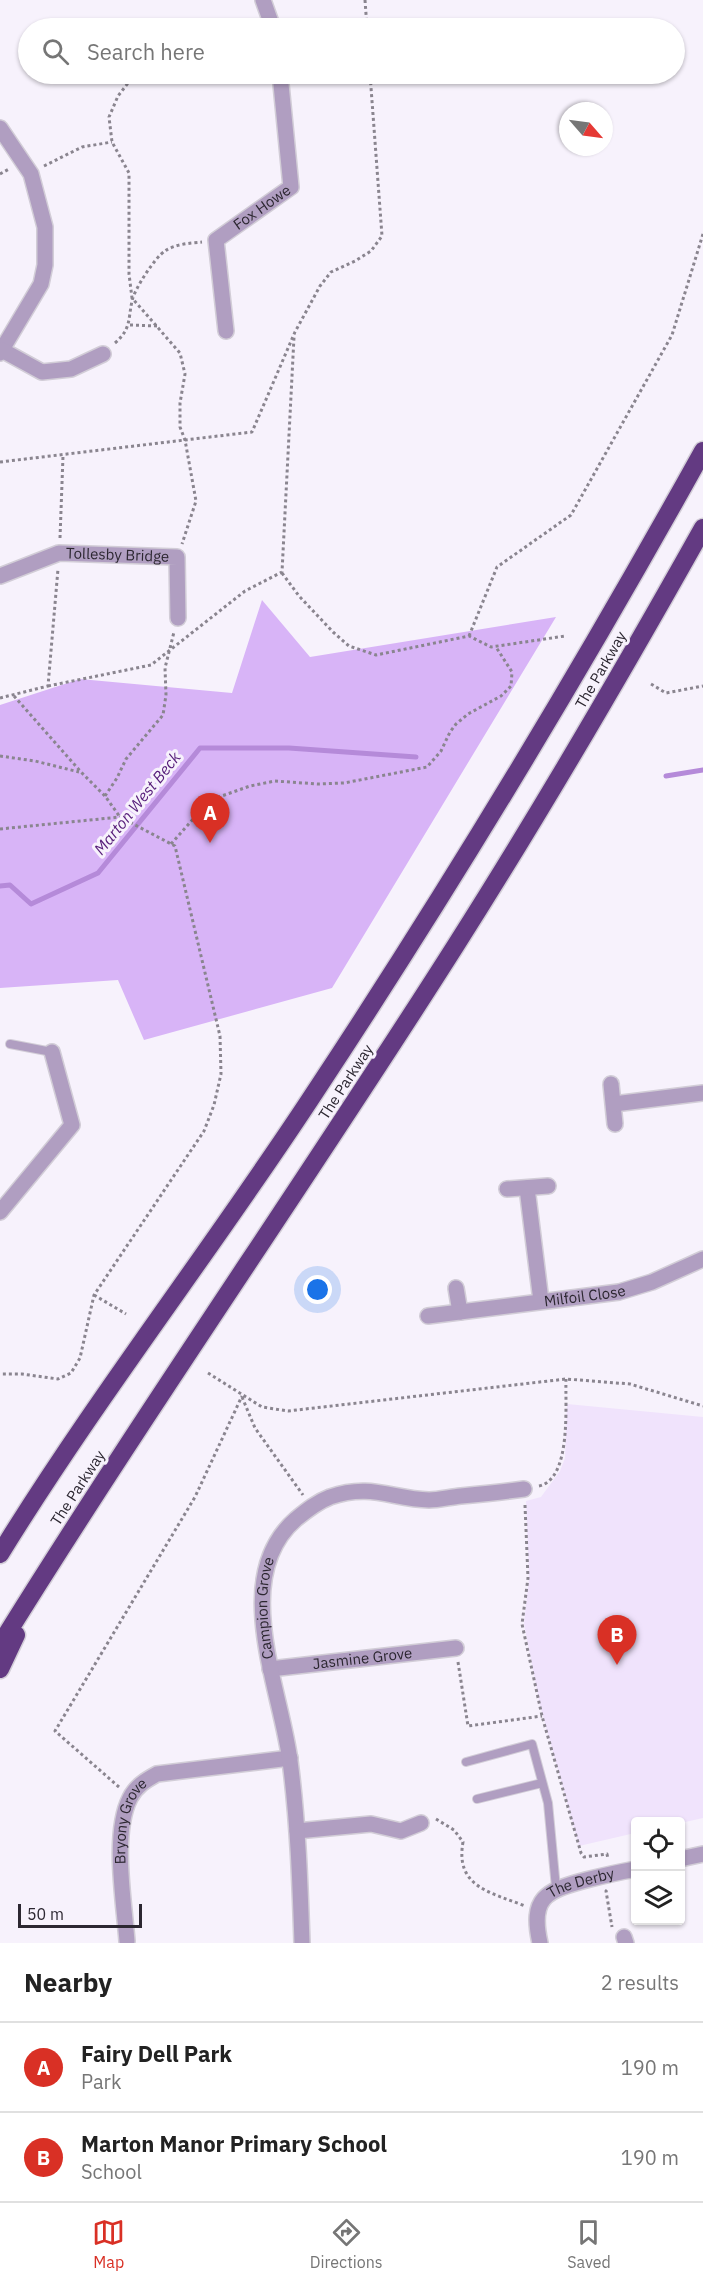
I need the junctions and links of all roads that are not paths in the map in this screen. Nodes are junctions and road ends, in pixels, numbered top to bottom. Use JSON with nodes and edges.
{"nodes":[{"id":1,"x":264,"y":0,"type":"edge"},
{"id":2,"x":270,"y":18,"type":"edge"},
{"id":3,"x":281,"y":84,"type":"edge"},
{"id":4,"x":0,"y":128,"type":"edge"},
{"id":5,"x":226,"y":331,"type":"dead end"},
{"id":6,"x":1,"y":351,"type":"edge"},
{"id":7,"x":103,"y":354,"type":"road end"},
{"id":8,"x":703,"y":451,"type":"edge"},
{"id":9,"x":703,"y":528,"type":"edge"},
{"id":10,"x":0,"y":576,"type":"edge"},
{"id":11,"x":178,"y":618,"type":"road end"},
{"id":12,"x":10,"y":1044,"type":"dead end"},
{"id":13,"x":52,"y":1052,"type":"joint"},
{"id":14,"x":611,"y":1084,"type":"dead end"},
{"id":15,"x":703,"y":1093,"type":"edge"},
{"id":16,"x":614,"y":1104,"type":"junction"},
{"id":17,"x":615,"y":1124,"type":"dead end"},
{"id":18,"x":548,"y":1186,"type":"dead end"},
{"id":19,"x":527,"y":1188,"type":"junction"},
{"id":20,"x":507,"y":1189,"type":"dead end"},
{"id":21,"x":0,"y":1212,"type":"edge"},
{"id":22,"x":703,"y":1259,"type":"edge"},
{"id":23,"x":456,"y":1288,"type":"dead end"},
{"id":24,"x":541,"y":1301,"type":"junction"},
{"id":25,"x":460,"y":1312,"type":"junction"},
{"id":26,"x":428,"y":1316,"type":"dead end"},
{"id":27,"x":524,"y":1489,"type":"road end"},
{"id":28,"x":0,"y":1554,"type":"edge"},
{"id":29,"x":53,"y":1560,"type":"junction"},
{"id":30,"x":0,"y":1645,"type":"edge"},
{"id":31,"x":456,"y":1648,"type":"road end"},
{"id":32,"x":0,"y":1669,"type":"edge"},
{"id":33,"x":270,"y":1669,"type":"junction"},
{"id":34,"x":290,"y":1758,"type":"junction"},
{"id":35,"x":466,"y":1762,"type":"dead end"},
{"id":36,"x":542,"y":1783,"type":"junction"},
{"id":37,"x":477,"y":1799,"type":"dead end"},
{"id":38,"x":421,"y":1823,"type":"road end"},
{"id":39,"x":297,"y":1831,"type":"junction"},
{"id":40,"x":703,"y":1854,"type":"edge"},
{"id":41,"x":685,"y":1858,"type":"edge"},
{"id":42,"x":631,"y":1870,"type":"edge"},
{"id":43,"x":556,"y":1888,"type":"junction"},
{"id":44,"x":127,"y":1941,"type":"dead end"},
{"id":45,"x":302,"y":1943,"type":"edge"},
{"id":46,"x":540,"y":1943,"type":"edge"}],
"edges":[{"from":1,"to":2,"type":"street"},
{"from":3,"to":5,"type":"street","name":"Fox Howe"},
{"from":4,"to":6,"type":"street"},
{"from":6,"to":7,"type":"street"},
{"from":8,"to":28,"type":"highway","name":"The Parkway"},
{"from":9,"to":29,"type":"highway","name":"The Parkway"},
{"from":10,"to":11,"type":"street","name":"Tollesby Bridge"},
{"from":12,"to":13,"type":"lane"},
{"from":13,"to":21,"type":"street"},
{"from":14,"to":16,"type":"street"},
{"from":15,"to":16,"type":"street"},
{"from":16,"to":17,"type":"street"},
{"from":18,"to":19,"type":"street"},
{"from":19,"to":20,"type":"street"},
{"from":19,"to":24,"type":"street"},
{"from":22,"to":24,"type":"street","name":"Milfoil Close"},
{"from":23,"to":25,"type":"street"},
{"from":24,"to":25,"type":"street","name":"Milfoil Close"},
{"from":25,"to":26,"type":"street","name":"Milfoil Close"},
{"from":27,"to":33,"type":"street","name":"Campion Grove"},
{"from":29,"to":30,"type":"highway","name":"The Parkway"},
{"from":29,"to":32,"type":"highway"},
{"from":31,"to":33,"type":"street","name":"Jasmine Grove"},
{"from":33,"to":34,"type":"street","name":"Campion Grove"},
{"from":34,"to":39,"type":"street","name":"Campion Grove"},
{"from":34,"to":44,"type":"street","name":"Bryony Grove"},
{"from":35,"to":36,"type":"lane"},
{"from":36,"to":37,"type":"lane"},
{"from":36,"to":43,"type":"lane"},
{"from":38,"to":39,"type":"street"},
{"from":39,"to":45,"type":"street","name":"Campion Grove"},
{"from":40,"to":41,"type":"street"},
{"from":42,"to":43,"type":"street","name":"The Derby"},
{"from":43,"to":46,"type":"street","name":"The Derby"}]}
